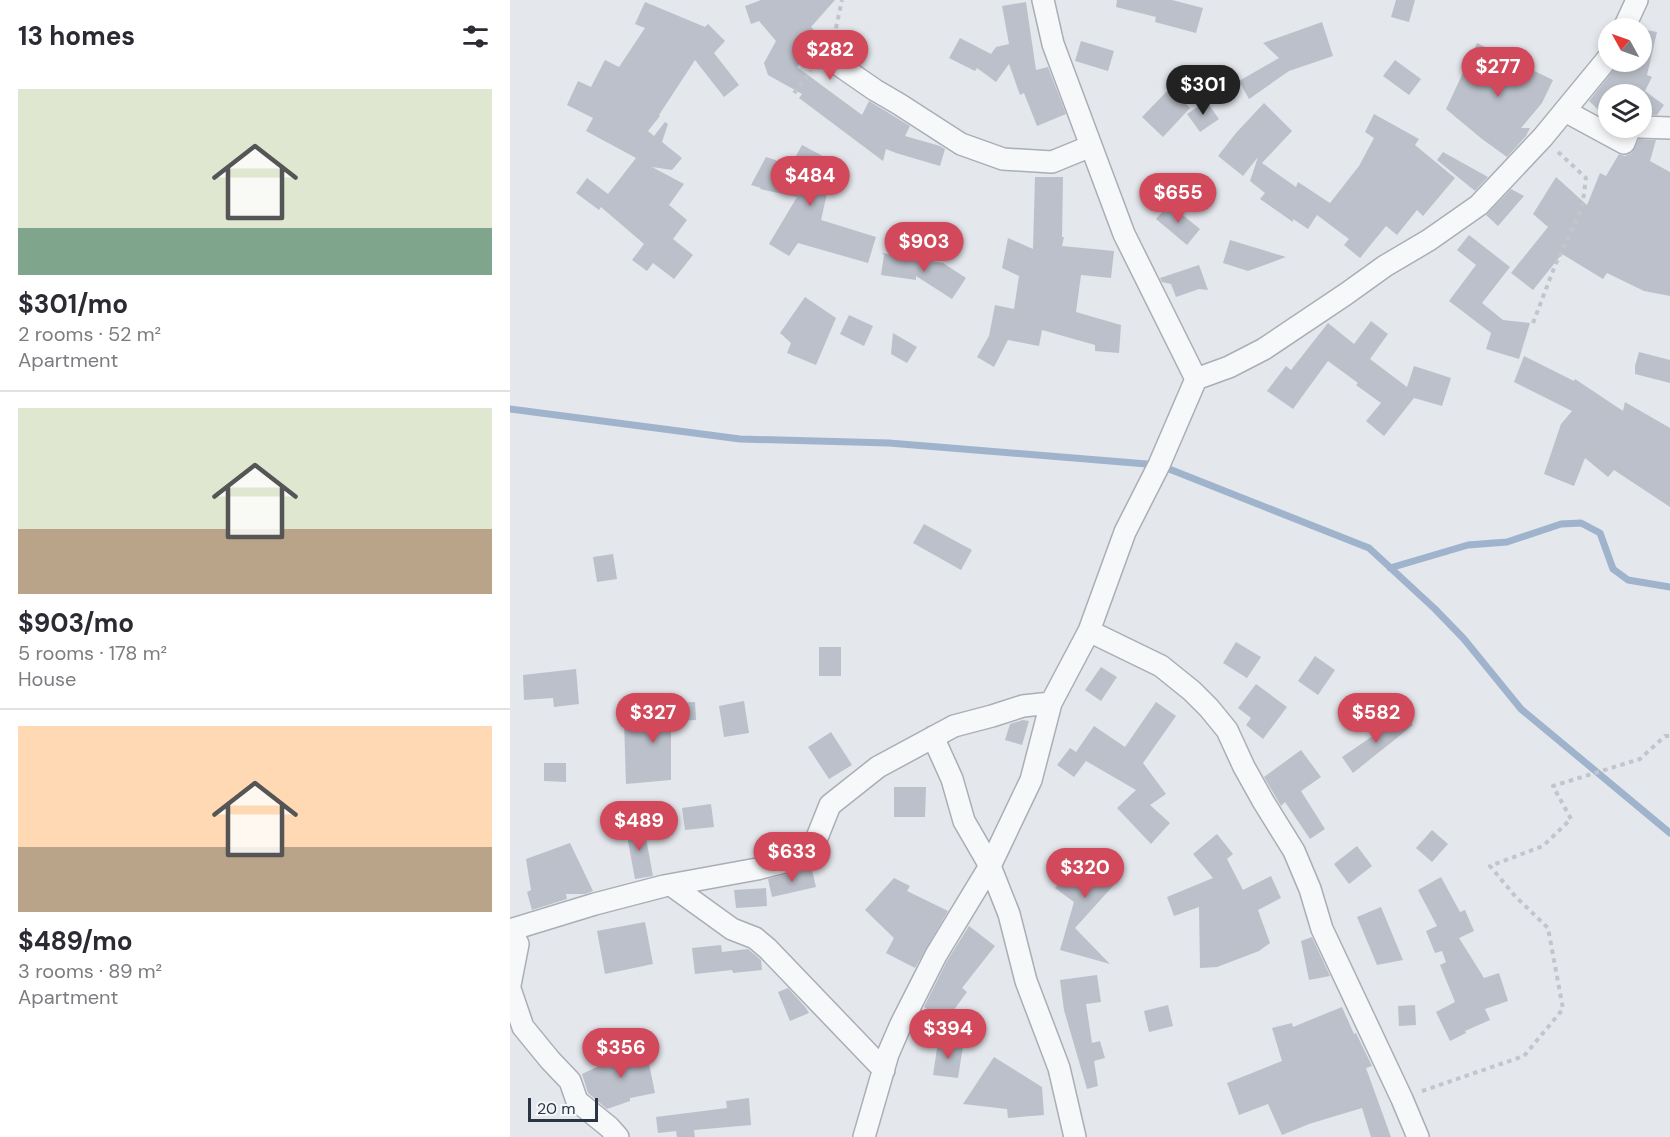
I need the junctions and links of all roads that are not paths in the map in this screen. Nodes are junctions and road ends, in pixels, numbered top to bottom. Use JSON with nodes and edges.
{"nodes":[{"id":1,"x":1043,"y":0,"type":"edge"},
{"id":2,"x":1637,"y":0,"type":"edge"},
{"id":3,"x":1629,"y":18,"type":"edge"},
{"id":4,"x":823,"y":54,"type":"dead end"},
{"id":5,"x":1598,"y":70,"type":"edge"},
{"id":6,"x":1565,"y":111,"type":"junction"},
{"id":7,"x":1652,"y":127,"type":"edge"},
{"id":8,"x":1670,"y":128,"type":"edge"},
{"id":9,"x":1598,"y":129,"type":"edge"},
{"id":10,"x":1615,"y":138,"type":"edge"},
{"id":11,"x":1626,"y":138,"type":"edge"},
{"id":12,"x":1091,"y":146,"type":"junction"},
{"id":13,"x":1196,"y":379,"type":"junction"},
{"id":14,"x":1089,"y":632,"type":"junction"},
{"id":15,"x":1051,"y":703,"type":"junction"},
{"id":16,"x":933,"y":737,"type":"junction"},
{"id":17,"x":990,"y":866,"type":"junction"},
{"id":18,"x":671,"y":885,"type":"junction"},
{"id":19,"x":511,"y":930,"type":"edge"},
{"id":20,"x":510,"y":987,"type":"edge"},
{"id":21,"x":884,"y":1070,"type":"junction"},
{"id":22,"x":618,"y":1137,"type":"edge"},
{"id":23,"x":864,"y":1137,"type":"edge"},
{"id":24,"x":1075,"y":1137,"type":"edge"},
{"id":25,"x":1418,"y":1137,"type":"edge"}],
"edges":[{"from":1,"to":12,"type":"street"},
{"from":2,"to":3,"type":"street"},
{"from":4,"to":12,"type":"street"},
{"from":5,"to":6,"type":"street"},
{"from":6,"to":9,"type":"street"},
{"from":6,"to":13,"type":"street"},
{"from":7,"to":8,"type":"street"},
{"from":10,"to":11,"type":"street"},
{"from":12,"to":13,"type":"street"},
{"from":13,"to":14,"type":"street"},
{"from":14,"to":15,"type":"street"},
{"from":14,"to":25,"type":"street"},
{"from":15,"to":16,"type":"street"},
{"from":15,"to":17,"type":"street"},
{"from":16,"to":17,"type":"street"},
{"from":16,"to":18,"type":"street"},
{"from":17,"to":21,"type":"street"},
{"from":17,"to":24,"type":"street"},
{"from":18,"to":19,"type":"street"},
{"from":18,"to":21,"type":"street"},
{"from":19,"to":20,"type":"street"},
{"from":20,"to":22,"type":"street"},
{"from":21,"to":23,"type":"street"}]}
